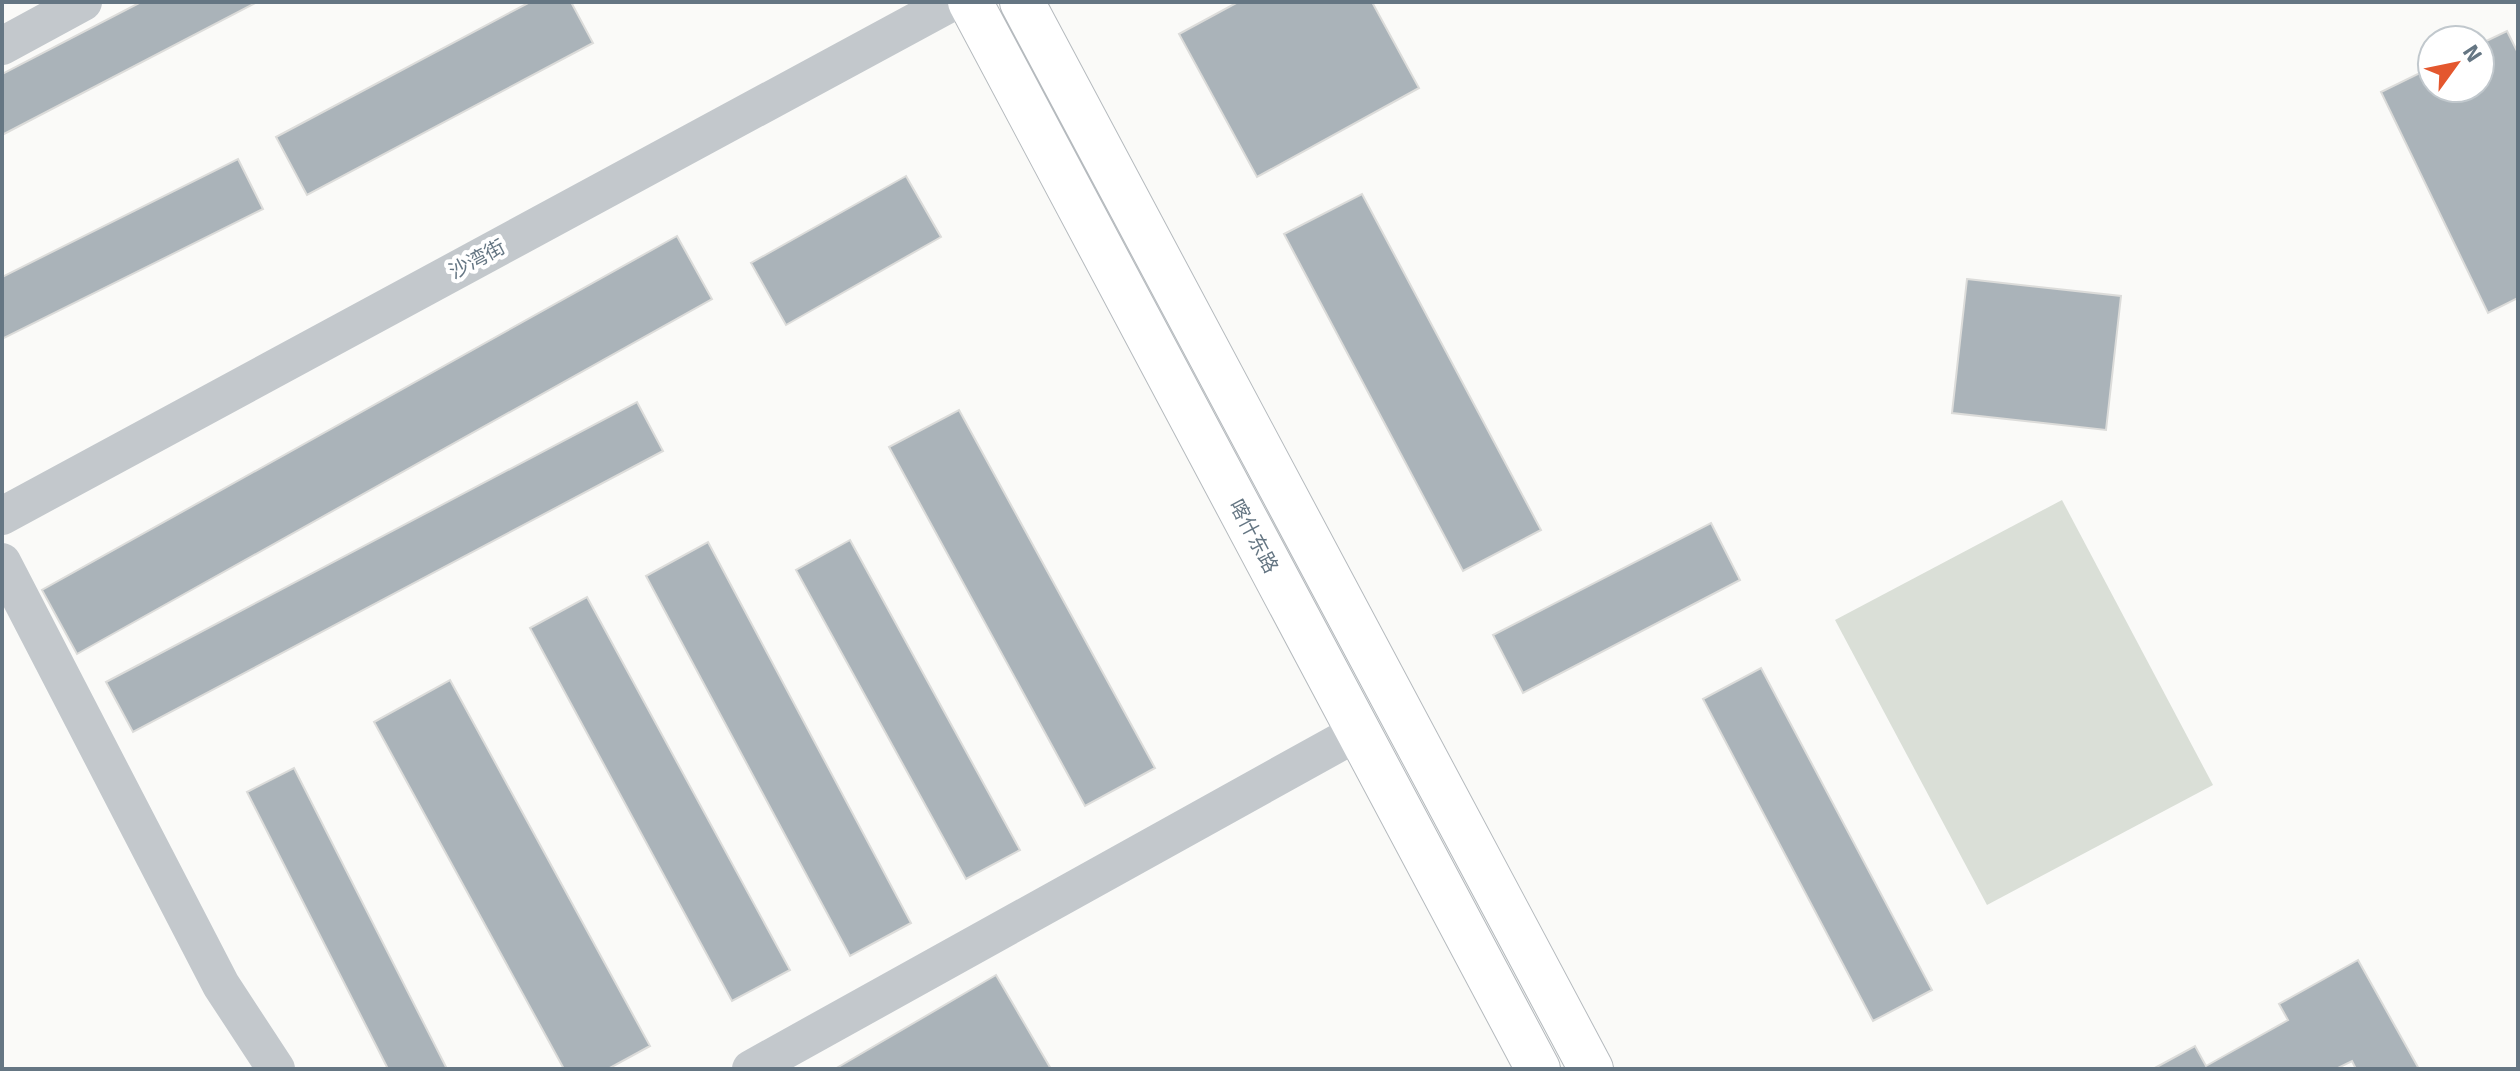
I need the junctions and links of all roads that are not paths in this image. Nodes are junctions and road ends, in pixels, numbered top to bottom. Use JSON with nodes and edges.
{"nodes":[{"id":1,"x":952,"y":2,"type":"edge"},
{"id":2,"x":970,"y":2,"type":"edge"},
{"id":3,"x":1022,"y":2,"type":"edge"},
{"id":4,"x":74,"y":4,"type":"edge"},
{"id":5,"x":2,"y":46,"type":"edge"},
{"id":6,"x":2,"y":516,"type":"edge"},
{"id":7,"x":2,"y":562,"type":"edge"},
{"id":8,"x":1358,"y":732,"type":"junction"},
{"id":9,"x":276,"y":1069,"type":"edge"},
{"id":10,"x":751,"y":1069,"type":"edge"},
{"id":11,"x":1538,"y":1069,"type":"edge"},
{"id":12,"x":1591,"y":1069,"type":"edge"}],
"edges":[{"from":1,"to":6,"type":"street","name":"沙湾街"},
{"from":2,"to":8,"type":"main road","name":"喀什东路"},
{"from":3,"to":12,"type":"main road"},
{"from":4,"to":5,"type":"street"},
{"from":7,"to":9,"type":"street"},
{"from":8,"to":10,"type":"street"},
{"from":8,"to":11,"type":"main road","name":"喀什东路"}]}
